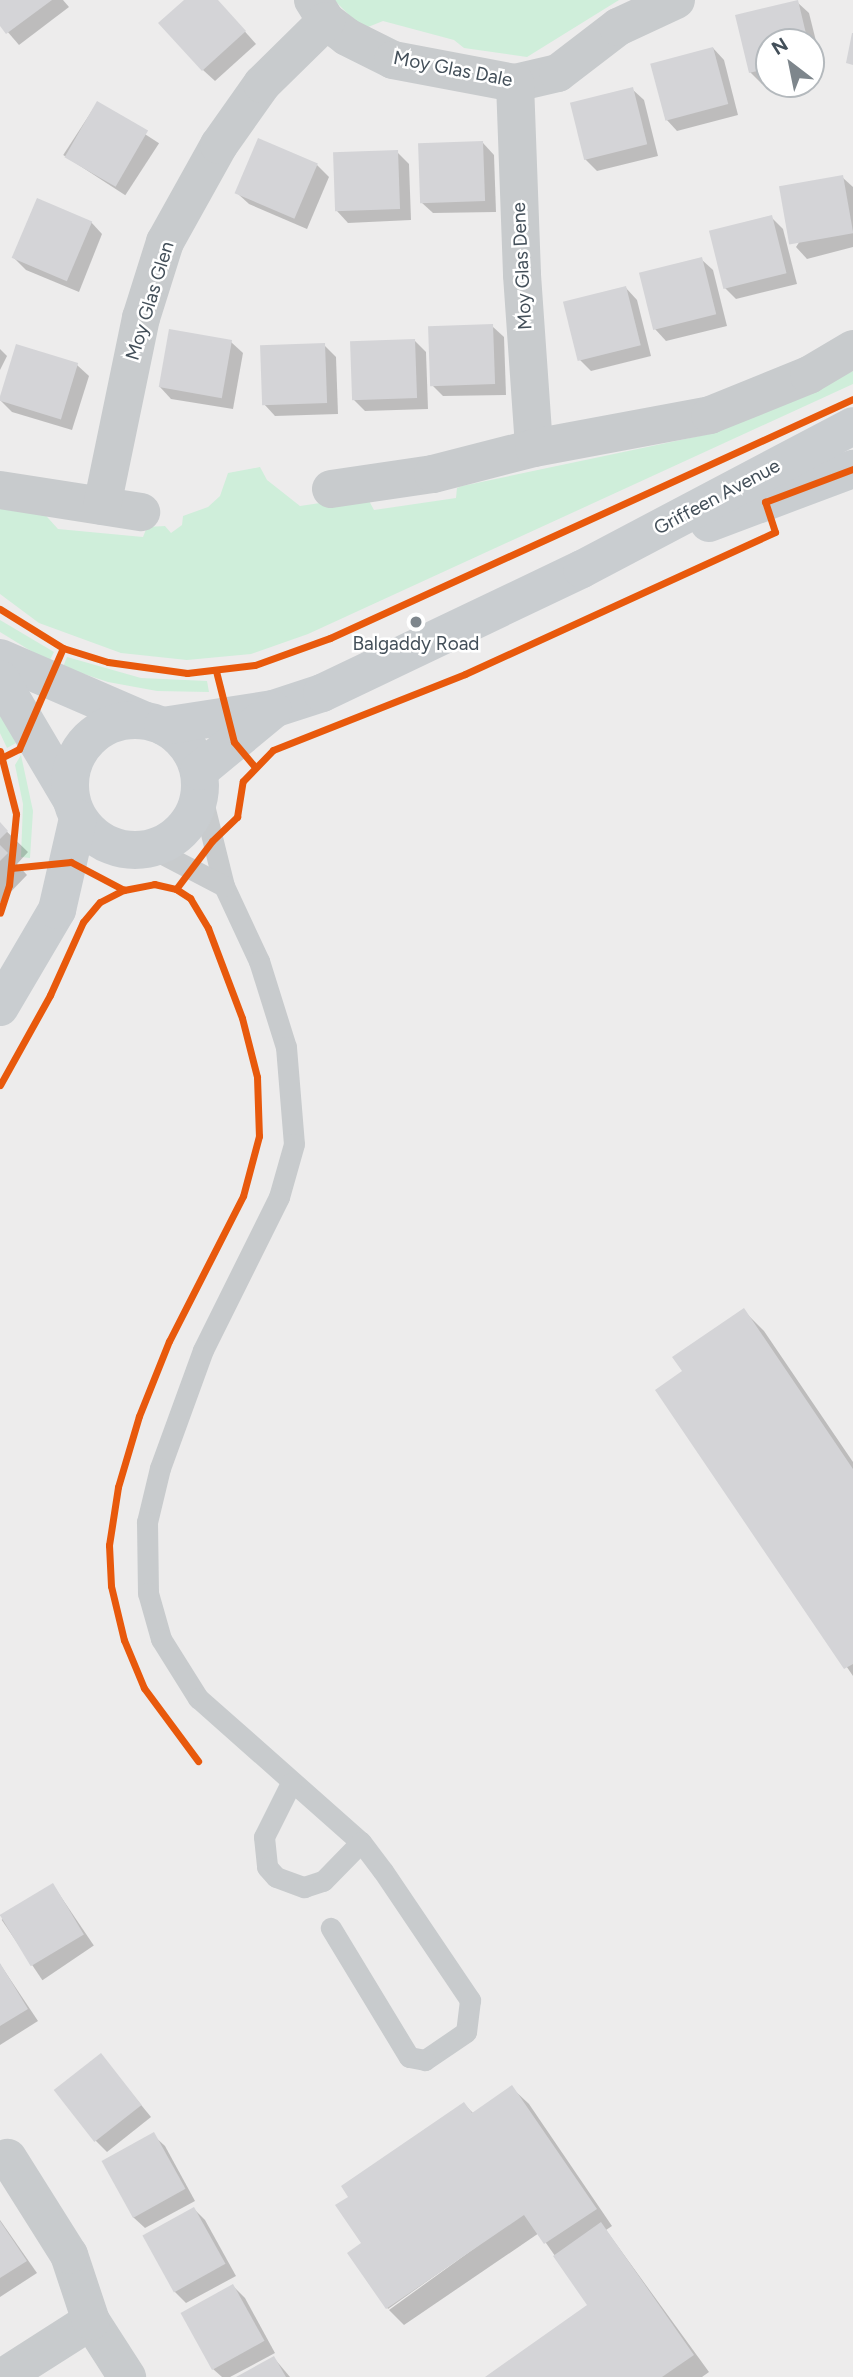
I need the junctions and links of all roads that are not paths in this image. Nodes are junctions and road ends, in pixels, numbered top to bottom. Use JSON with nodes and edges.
{"nodes":[{"id":1,"x":676,"y":0,"type":"edge"},
{"id":2,"x":320,"y":10,"type":"edge"},
{"id":3,"x":515,"y":83,"type":"junction"},
{"id":4,"x":853,"y":349,"type":"edge"},
{"id":5,"x":853,"y":426,"type":"edge"},
{"id":6,"x":534,"y":448,"type":"junction"},
{"id":7,"x":853,"y":470,"type":"edge"},
{"id":8,"x":331,"y":489,"type":"dead end"},
{"id":9,"x":0,"y":490,"type":"edge"},
{"id":10,"x":102,"y":506,"type":"junction"},
{"id":11,"x":141,"y":512,"type":"dead end"},
{"id":12,"x":582,"y":569,"type":"junction"},
{"id":13,"x":0,"y":658,"type":"edge"},
{"id":14,"x":0,"y":679,"type":"edge"},
{"id":15,"x":273,"y":709,"type":"junction"},
{"id":16,"x":153,"y":723,"type":"junction"},
{"id":17,"x":200,"y":780,"type":"junction"},
{"id":18,"x":74,"y":809,"type":"junction"},
{"id":19,"x":141,"y":849,"type":"junction"},
{"id":20,"x":224,"y":886,"type":"junction"},
{"id":21,"x":57,"y":909,"type":"junction"},
{"id":22,"x":0,"y":1007,"type":"edge"},
{"id":23,"x":291,"y":1783,"type":"junction"},
{"id":24,"x":361,"y":1842,"type":"junction"},
{"id":25,"x":331,"y":1928,"type":"dead end"},
{"id":26,"x":8,"y":2158,"type":"dead end"},
{"id":27,"x":91,"y":2320,"type":"junction"},
{"id":28,"x":3,"y":2377,"type":"edge"},
{"id":29,"x":127,"y":2377,"type":"edge"}],
"edges":[{"from":1,"to":3,"type":"street","name":"Moy Glas Dale"},
{"from":2,"to":3,"type":"street","name":"Moy Glas Dale"},
{"from":2,"to":10,"type":"street","name":"Moy Glas Glen"},
{"from":3,"to":6,"type":"street","name":"Moy Glas Dene"},
{"from":4,"to":6,"type":"street"},
{"from":5,"to":12,"type":"street","name":"Griffeen Avenue"},
{"from":6,"to":8,"type":"street"},
{"from":7,"to":12,"type":"street","name":"Griffeen Avenue"},
{"from":9,"to":10,"type":"street"},
{"from":10,"to":11,"type":"street"},
{"from":12,"to":15,"type":"street","name":"Griffeen Avenue"},
{"from":13,"to":16,"type":"street"},
{"from":14,"to":18,"type":"street"},
{"from":15,"to":16,"type":"street","name":"Griffeen Avenue"},
{"from":15,"to":17,"type":"street","name":"Griffeen Avenue"},
{"from":16,"to":17,"type":"street"},
{"from":16,"to":18,"type":"street"},
{"from":17,"to":19,"type":"street"},
{"from":17,"to":20,"type":"lane"},
{"from":18,"to":19,"type":"street"},
{"from":18,"to":21,"type":"street"},
{"from":19,"to":20,"type":"lane"},
{"from":19,"to":21,"type":"street"},
{"from":20,"to":23,"type":"lane"},
{"from":21,"to":22,"type":"street"},
{"from":23,"to":24,"type":"lane"},
{"from":23,"to":24,"type":"lane"},
{"from":24,"to":25,"type":"lane"},
{"from":26,"to":27,"type":"street"},
{"from":27,"to":28,"type":"street"},
{"from":27,"to":29,"type":"street"}]}
